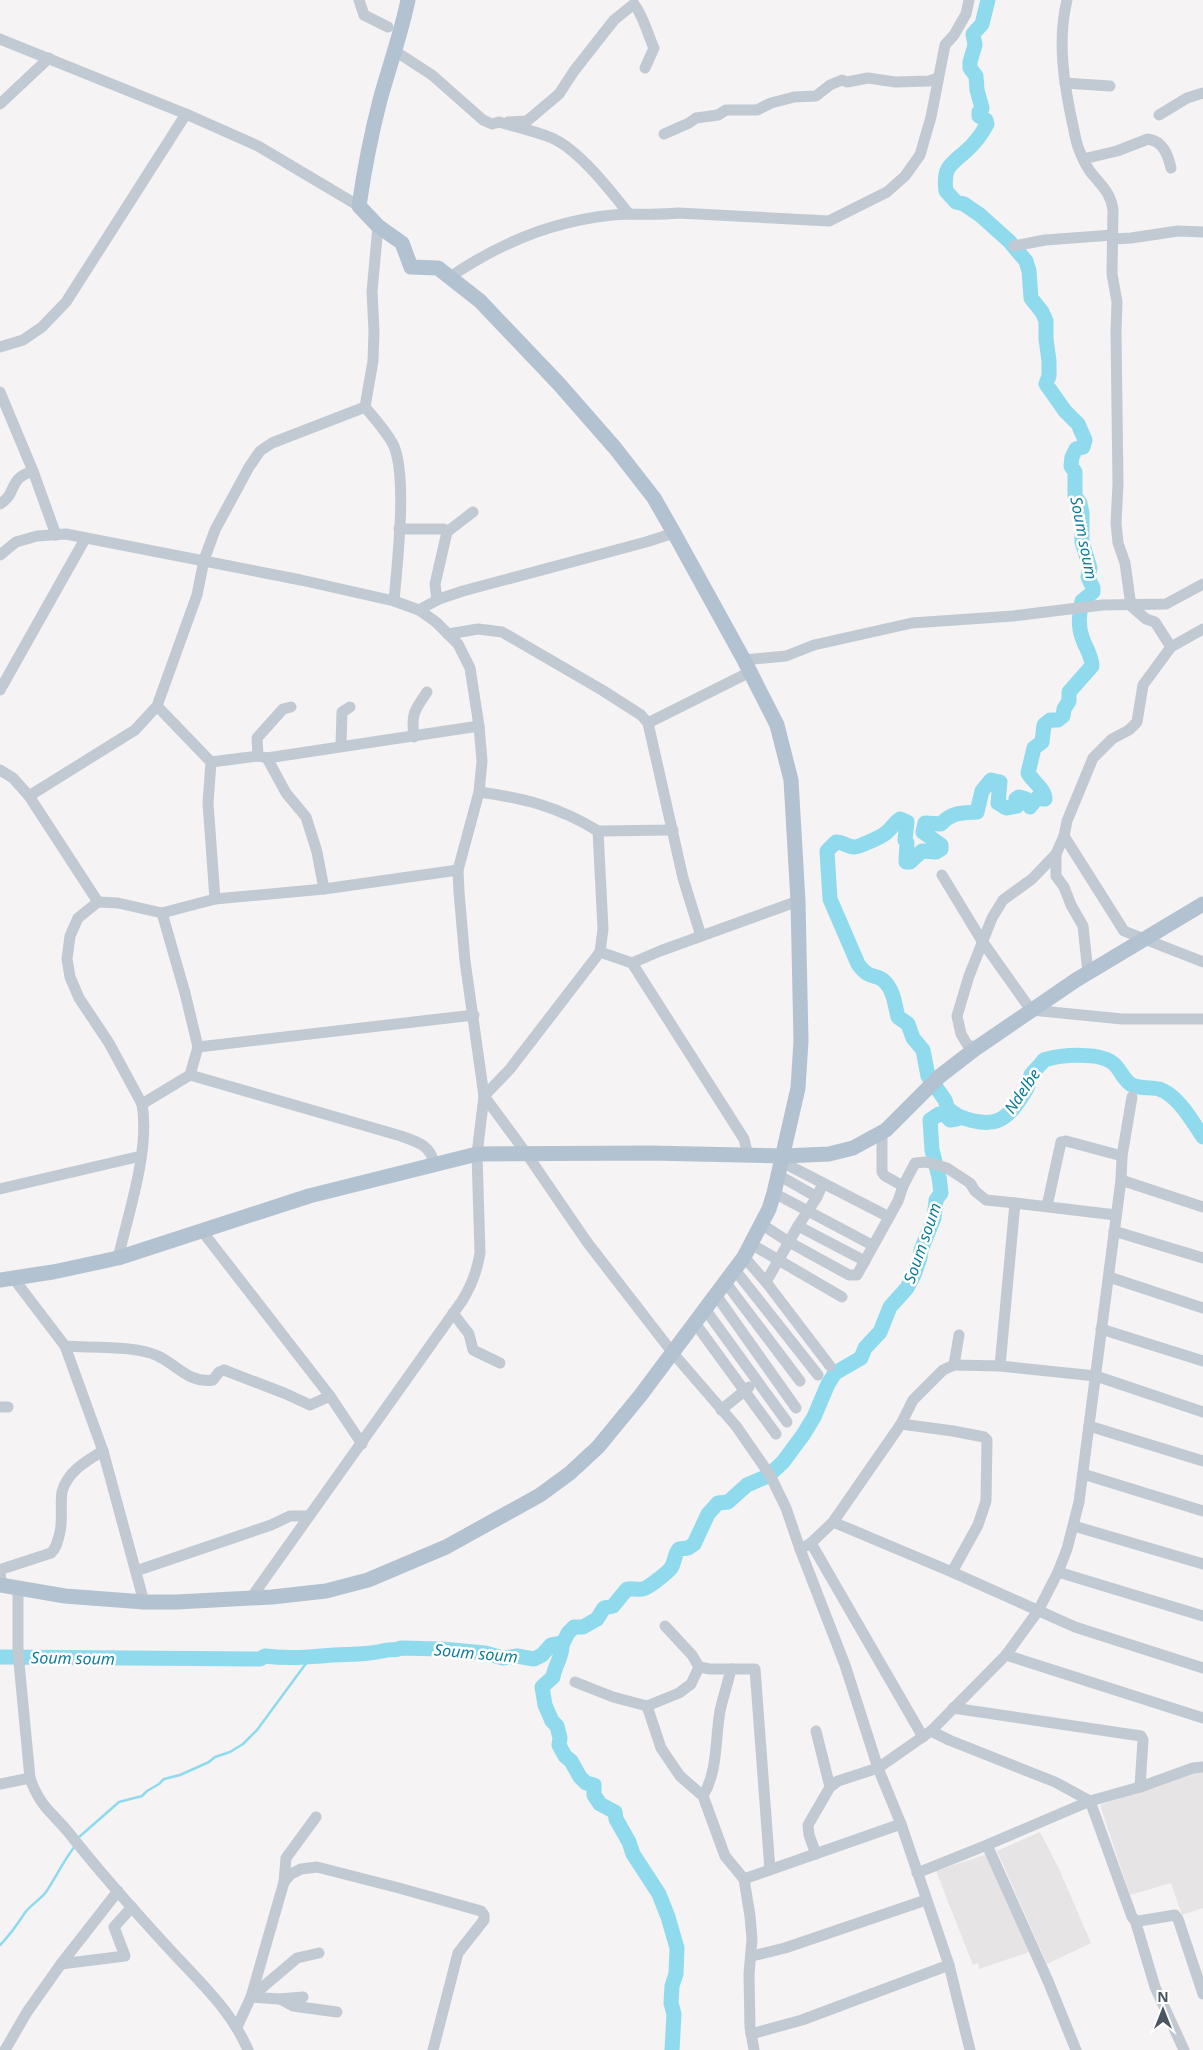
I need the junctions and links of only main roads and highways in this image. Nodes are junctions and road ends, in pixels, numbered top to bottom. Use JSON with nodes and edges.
{"nodes":[{"id":1,"x":408,"y":0,"type":"edge"},
{"id":2,"x":1203,"y":904,"type":"edge"},
{"id":3,"x":782,"y":1164,"type":"junction"},
{"id":4,"x":7,"y":1279,"type":"edge"},
{"id":5,"x":1,"y":1586,"type":"edge"}],
"edges":[{"from":1,"to":3,"type":"main road"},
{"from":2,"to":3,"type":"main road"},
{"from":3,"to":4,"type":"main road"},
{"from":3,"to":5,"type":"main road"}]}
